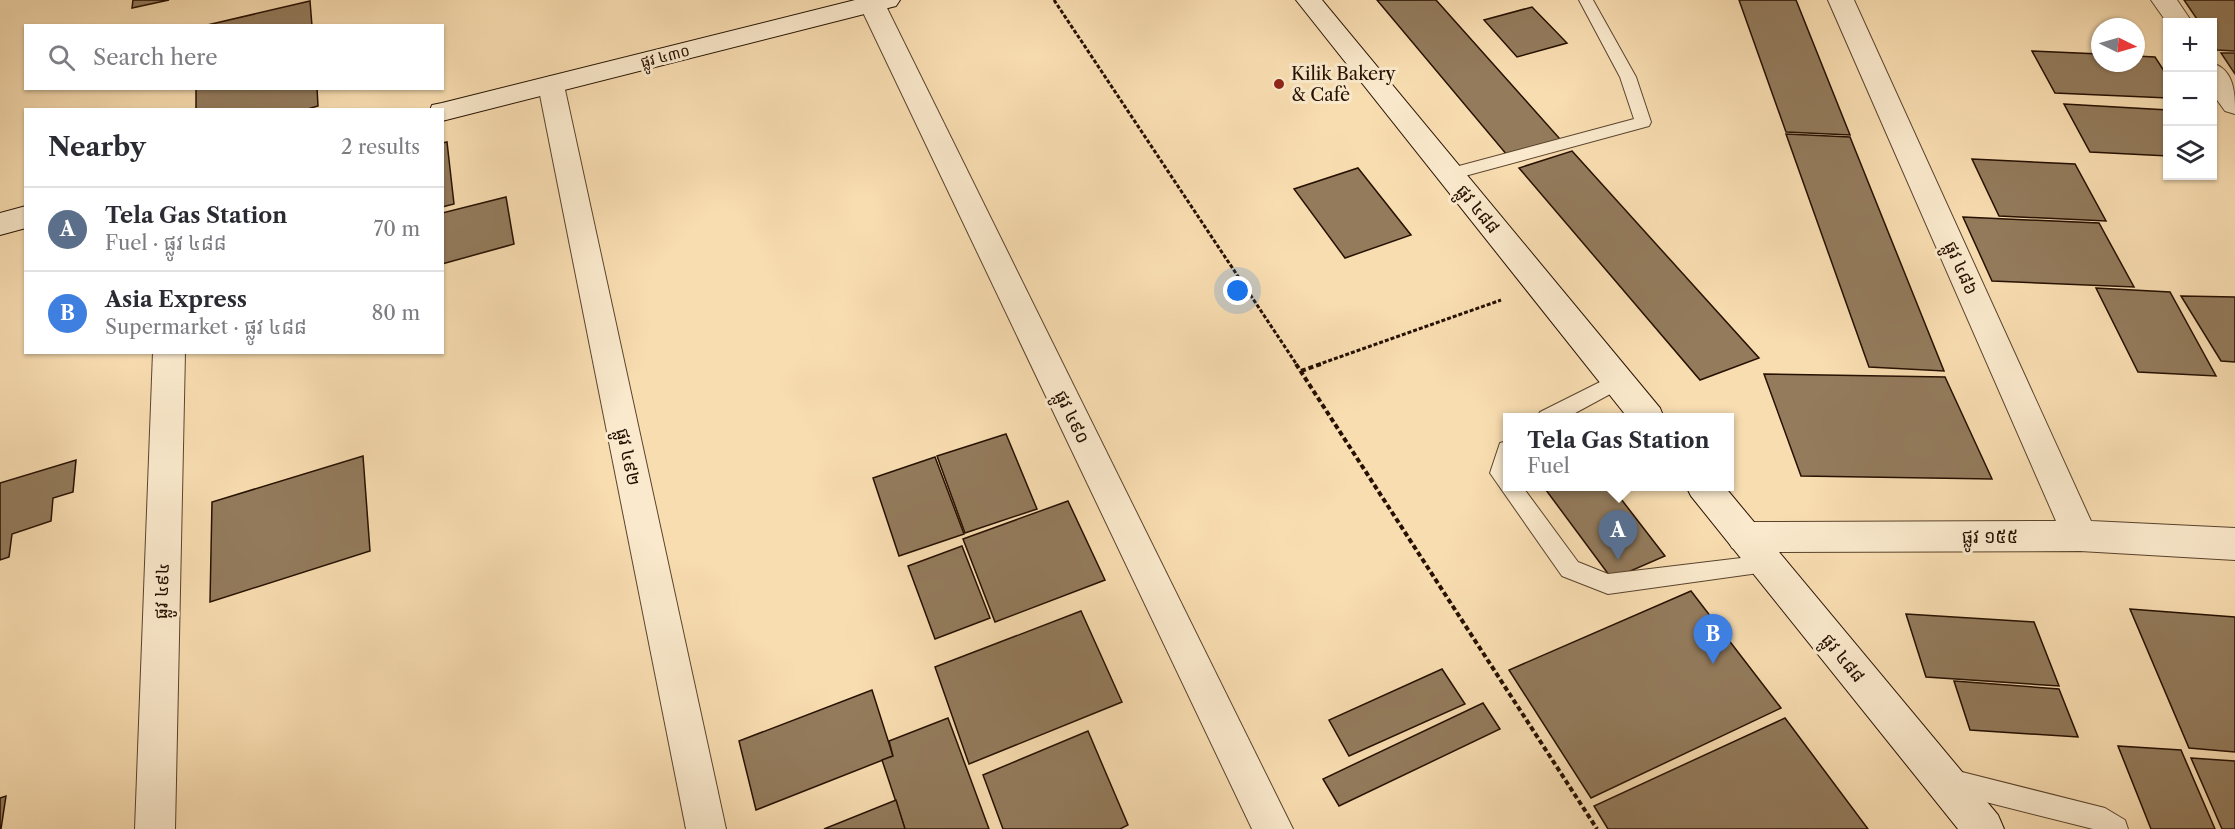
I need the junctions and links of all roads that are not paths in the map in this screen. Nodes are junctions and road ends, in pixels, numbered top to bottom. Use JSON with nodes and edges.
{"nodes":[{"id":1,"x":1309,"y":0,"type":"edge"},
{"id":2,"x":1586,"y":0,"type":"edge"},
{"id":3,"x":1841,"y":0,"type":"edge"},
{"id":4,"x":2164,"y":0,"type":"edge"},
{"id":5,"x":879,"y":2,"type":"edge"},
{"id":6,"x":2176,"y":18,"type":"edge"},
{"id":7,"x":2217,"y":79,"type":"edge"},
{"id":8,"x":551,"y":85,"type":"junction"},
{"id":9,"x":2235,"y":105,"type":"edge"},
{"id":10,"x":444,"y":112,"type":"edge"},
{"id":11,"x":1450,"y":174,"type":"junction"},
{"id":12,"x":24,"y":218,"type":"edge"},
{"id":13,"x":0,"y":224,"type":"edge"},
{"id":14,"x":168,"y":354,"type":"edge"},
{"id":15,"x":1618,"y":381,"type":"junction"},
{"id":16,"x":1555,"y":413,"type":"edge"},
{"id":17,"x":1645,"y":413,"type":"edge"},
{"id":18,"x":1503,"y":463,"type":"edge"},
{"id":19,"x":1503,"y":477,"type":"edge"},
{"id":20,"x":1514,"y":491,"type":"edge"},
{"id":21,"x":1707,"y":491,"type":"edge"},
{"id":22,"x":2080,"y":536,"type":"junction"},
{"id":23,"x":2235,"y":544,"type":"edge"},
{"id":24,"x":1755,"y":551,"type":"junction"},
{"id":25,"x":1944,"y":780,"type":"junction"},
{"id":26,"x":155,"y":829,"type":"edge"},
{"id":27,"x":706,"y":829,"type":"edge"},
{"id":28,"x":1273,"y":829,"type":"edge"},
{"id":29,"x":1984,"y":829,"type":"edge"},
{"id":30,"x":2116,"y":829,"type":"edge"}],
"edges":[{"from":1,"to":11,"type":"street","name":"ផ្លូវ ៤៨៨"},
{"from":2,"to":11,"type":"lane"},
{"from":3,"to":22,"type":"street","name":"ផ្លូវ ៤៨៦"},
{"from":4,"to":6,"type":"street"},
{"from":5,"to":8,"type":"street","name":"ផ្លូវ ៤៣០"},
{"from":5,"to":28,"type":"street","name":"ផ្លូវ ៤៩០"},
{"from":7,"to":9,"type":"street"},
{"from":8,"to":10,"type":"street","name":"ផ្លូវ ៤៣០"},
{"from":8,"to":27,"type":"street","name":"ផ្លូវ ៤៩២"},
{"from":11,"to":15,"type":"street","name":"ផ្លូវ ៤៨៨"},
{"from":12,"to":13,"type":"street"},
{"from":14,"to":26,"type":"street","name":"ផ្លូវ ៤៩៤"},
{"from":15,"to":16,"type":"lane"},
{"from":15,"to":17,"type":"street","name":"ផ្លូវ ៤៨៨"},
{"from":18,"to":19,"type":"lane"},
{"from":20,"to":24,"type":"lane"},
{"from":21,"to":24,"type":"street","name":"ផ្លូវ ៤៨៨"},
{"from":22,"to":23,"type":"street","name":"ផ្លូវ ១៥៥"},
{"from":22,"to":24,"type":"street","name":"ផ្លូវ ១៥៥"},
{"from":24,"to":25,"type":"street","name":"ផ្លូវ ៤៨៨"},
{"from":25,"to":29,"type":"street","name":"ផ្លូវ ៤៨៨"},
{"from":25,"to":30,"type":"lane"}]}
